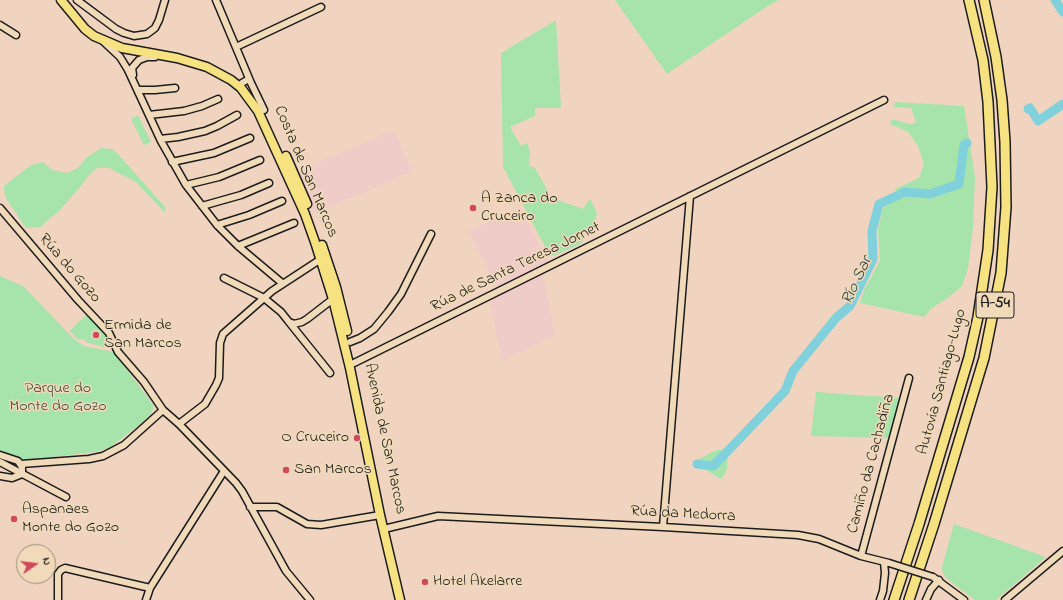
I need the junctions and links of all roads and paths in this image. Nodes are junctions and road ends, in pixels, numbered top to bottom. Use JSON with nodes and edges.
{"nodes":[{"id":1,"x":61,"y":0,"type":"edge"},
{"id":2,"x":77,"y":0,"type":"edge"},
{"id":3,"x":165,"y":0,"type":"edge"},
{"id":4,"x":216,"y":0,"type":"edge"},
{"id":5,"x":965,"y":0,"type":"edge"},
{"id":6,"x":969,"y":0,"type":"edge"},
{"id":7,"x":984,"y":0,"type":"edge"},
{"id":8,"x":321,"y":7,"type":"dead end"},
{"id":9,"x":73,"y":14,"type":"junction"},
{"id":10,"x":0,"y":25,"type":"edge"},
{"id":11,"x":16,"y":34,"type":"dead end"},
{"id":12,"x":99,"y":38,"type":"junction"},
{"id":13,"x":236,"y":47,"type":"junction"},
{"id":14,"x":177,"y":58,"type":"junction"},
{"id":15,"x":231,"y":80,"type":"junction"},
{"id":16,"x":136,"y":84,"type":"junction"},
{"id":17,"x":247,"y":84,"type":"junction"},
{"id":18,"x":175,"y":88,"type":"dead end"},
{"id":19,"x":138,"y":90,"type":"junction"},
{"id":20,"x":218,"y":99,"type":"dead end"},
{"id":21,"x":884,"y":100,"type":"dead end"},
{"id":22,"x":261,"y":110,"type":"junction"},
{"id":23,"x":988,"y":111,"type":"junction"},
{"id":24,"x":149,"y":115,"type":"junction"},
{"id":25,"x":237,"y":115,"type":"dead end"},
{"id":26,"x":250,"y":138,"type":"dead end"},
{"id":27,"x":160,"y":139,"type":"junction"},
{"id":28,"x":260,"y":160,"type":"dead end"},
{"id":29,"x":172,"y":162,"type":"junction"},
{"id":30,"x":269,"y":183,"type":"dead end"},
{"id":31,"x":186,"y":185,"type":"junction"},
{"id":32,"x":690,"y":196,"type":"junction"},
{"id":33,"x":282,"y":202,"type":"dead end"},
{"id":34,"x":202,"y":206,"type":"junction"},
{"id":35,"x":0,"y":208,"type":"edge"},
{"id":36,"x":294,"y":223,"type":"dead end"},
{"id":37,"x":217,"y":225,"type":"junction"},
{"id":38,"x":316,"y":226,"type":"junction"},
{"id":39,"x":431,"y":234,"type":"dead end"},
{"id":40,"x":238,"y":246,"type":"junction"},
{"id":41,"x":320,"y":263,"type":"junction"},
{"id":42,"x":224,"y":278,"type":"dead end"},
{"id":43,"x":282,"y":283,"type":"junction"},
{"id":44,"x":336,"y":295,"type":"junction"},
{"id":45,"x":264,"y":298,"type":"junction"},
{"id":46,"x":289,"y":322,"type":"junction"},
{"id":47,"x":341,"y":327,"type":"junction"},
{"id":48,"x":350,"y":342,"type":"junction"},
{"id":49,"x":354,"y":363,"type":"junction"},
{"id":50,"x":330,"y":373,"type":"dead end"},
{"id":51,"x":909,"y":378,"type":"dead end"},
{"id":52,"x":163,"y":410,"type":"junction"},
{"id":53,"x":360,"y":415,"type":"junction"},
{"id":54,"x":179,"y":424,"type":"junction"},
{"id":55,"x":0,"y":455,"type":"edge"},
{"id":56,"x":0,"y":462,"type":"edge"},
{"id":57,"x":21,"y":464,"type":"junction"},
{"id":58,"x":224,"y":472,"type":"junction"},
{"id":59,"x":22,"y":474,"type":"junction"},
{"id":60,"x":0,"y":476,"type":"edge"},
{"id":61,"x":66,"y":497,"type":"dead end"},
{"id":62,"x":250,"y":507,"type":"junction"},
{"id":63,"x":380,"y":515,"type":"junction"},
{"id":64,"x":663,"y":527,"type":"junction"},
{"id":65,"x":388,"y":528,"type":"junction"},
{"id":66,"x":386,"y":540,"type":"junction"},
{"id":67,"x":1063,"y":551,"type":"edge"},
{"id":68,"x":860,"y":556,"type":"junction"},
{"id":69,"x":887,"y":563,"type":"junction"},
{"id":70,"x":936,"y":579,"type":"junction"},
{"id":71,"x":150,"y":588,"type":"junction"},
{"id":72,"x":398,"y":589,"type":"junction"},
{"id":73,"x":58,"y":597,"type":"edge"},
{"id":74,"x":146,"y":600,"type":"edge"},
{"id":75,"x":310,"y":600,"type":"edge"},
{"id":76,"x":400,"y":600,"type":"edge"},
{"id":77,"x":880,"y":600,"type":"edge"},
{"id":78,"x":894,"y":600,"type":"edge"},
{"id":79,"x":910,"y":600,"type":"edge"},
{"id":80,"x":926,"y":600,"type":"edge"},
{"id":81,"x":964,"y":600,"type":"edge"},
{"id":82,"x":1005,"y":600,"type":"edge"}],
"edges":[{"from":1,"to":9,"type":"main road","name":"Costa de San Marcos"},
{"from":2,"to":3,"type":"street"},
{"from":4,"to":13,"type":"street"},
{"from":5,"to":23,"type":"highway"},
{"from":6,"to":23,"type":"highway","name":"Autovía Santiago-Lugo","number":"A-54"},
{"from":7,"to":79,"type":"highway","name":"Autovía Santiago-Lugo","number":"A-54"},
{"from":8,"to":13,"type":"street"},
{"from":9,"to":12,"type":"main road","name":"Costa de San Marcos"},
{"from":9,"to":17,"type":"main road","name":"Costa de San Marcos"},
{"from":10,"to":11,"type":"street"},
{"from":12,"to":14,"type":"main road","name":"Costa de San Marcos"},
{"from":12,"to":16,"type":"street"},
{"from":13,"to":17,"type":"street"},
{"from":14,"to":15,"type":"main road","name":"Costa de San Marcos"},
{"from":14,"to":16,"type":"street"},
{"from":15,"to":17,"type":"main road"},
{"from":15,"to":22,"type":"main road","name":"Costa de San Marcos"},
{"from":16,"to":19,"type":"street"},
{"from":17,"to":22,"type":"main road","name":"Costa de San Marcos"},
{"from":18,"to":19,"type":"street"},
{"from":19,"to":24,"type":"street"},
{"from":20,"to":24,"type":"street"},
{"from":21,"to":32,"type":"street","name":"Rúa de Santa Teresa Jornet"},
{"from":22,"to":38,"type":"main road","name":"Costa de San Marcos"},
{"from":22,"to":41,"type":"main road","name":"Costa de San Marcos"},
{"from":23,"to":78,"type":"highway","name":"Autovía Santiago-Lugo","number":"A-54"},
{"from":24,"to":27,"type":"street"},
{"from":25,"to":27,"type":"street"},
{"from":26,"to":29,"type":"street"},
{"from":27,"to":29,"type":"street"},
{"from":28,"to":31,"type":"street"},
{"from":29,"to":31,"type":"street"},
{"from":30,"to":34,"type":"street"},
{"from":31,"to":34,"type":"street"},
{"from":32,"to":49,"type":"street","name":"Rúa de Santa Teresa Jornet"},
{"from":32,"to":64,"type":"street"},
{"from":33,"to":37,"type":"street"},
{"from":34,"to":37,"type":"street"},
{"from":35,"to":52,"type":"street","name":"Rúa do Gozo"},
{"from":36,"to":40,"type":"street"},
{"from":37,"to":40,"type":"street"},
{"from":38,"to":41,"type":"main road"},
{"from":38,"to":44,"type":"main road","name":"Costa de San Marcos"},
{"from":39,"to":48,"type":"street"},
{"from":40,"to":43,"type":"street"},
{"from":41,"to":43,"type":"street"},
{"from":41,"to":44,"type":"main road"},
{"from":42,"to":45,"type":"street"},
{"from":43,"to":45,"type":"street"},
{"from":44,"to":46,"type":"street"},
{"from":44,"to":47,"type":"main road","name":"Avenida de San Marcos"},
{"from":44,"to":48,"type":"main road","name":"Avenida de San Marcos"},
{"from":45,"to":46,"type":"street"},
{"from":45,"to":54,"type":"street"},
{"from":46,"to":50,"type":"street"},
{"from":47,"to":49,"type":"main road"},
{"from":47,"to":53,"type":"main road","name":"Avenida de San Marcos"},
{"from":48,"to":49,"type":"main road","name":"Avenida de San Marcos"},
{"from":49,"to":53,"type":"main road"},
{"from":49,"to":65,"type":"main road","name":"Avenida de San Marcos"},
{"from":51,"to":68,"type":"street","name":"Camiño da Cachadiña"},
{"from":52,"to":54,"type":"street","name":"Rúa do Gozo"},
{"from":52,"to":57,"type":"street"},
{"from":53,"to":63,"type":"main road","name":"Avenida de San Marcos"},
{"from":54,"to":58,"type":"street","name":"Rúa do Gozo"},
{"from":55,"to":57,"type":"street"},
{"from":56,"to":59,"type":"street"},
{"from":57,"to":59,"type":"street"},
{"from":58,"to":62,"type":"street","name":"Rúa do Gozo"},
{"from":58,"to":71,"type":"street"},
{"from":59,"to":60,"type":"street"},
{"from":59,"to":61,"type":"street"},
{"from":62,"to":63,"type":"street"},
{"from":62,"to":75,"type":"street","name":"Rúa do Gozo"},
{"from":63,"to":65,"type":"main road"},
{"from":63,"to":66,"type":"main road","name":"Avenida de San Marcos"},
{"from":64,"to":65,"type":"street","name":"Rúa da Medorra"},
{"from":64,"to":68,"type":"street","name":"Rúa da Medorra"},
{"from":65,"to":66,"type":"main road"},
{"from":65,"to":72,"type":"main road","name":"Avenida de San Marcos"},
{"from":66,"to":72,"type":"main road","name":"Avenida de San Marcos"},
{"from":67,"to":82,"type":"street"},
{"from":68,"to":69,"type":"street","name":"Rúa da Medorra"},
{"from":69,"to":70,"type":"street","name":"Rúa da Medorra","bridge":true},
{"from":69,"to":77,"type":"street"},
{"from":70,"to":80,"type":"street"},
{"from":70,"to":81,"type":"street","name":"Rúa da Medorra"},
{"from":71,"to":73,"type":"street"},
{"from":71,"to":74,"type":"street"},
{"from":72,"to":76,"type":"main road","name":"Avenida de San Marcos"}]}
